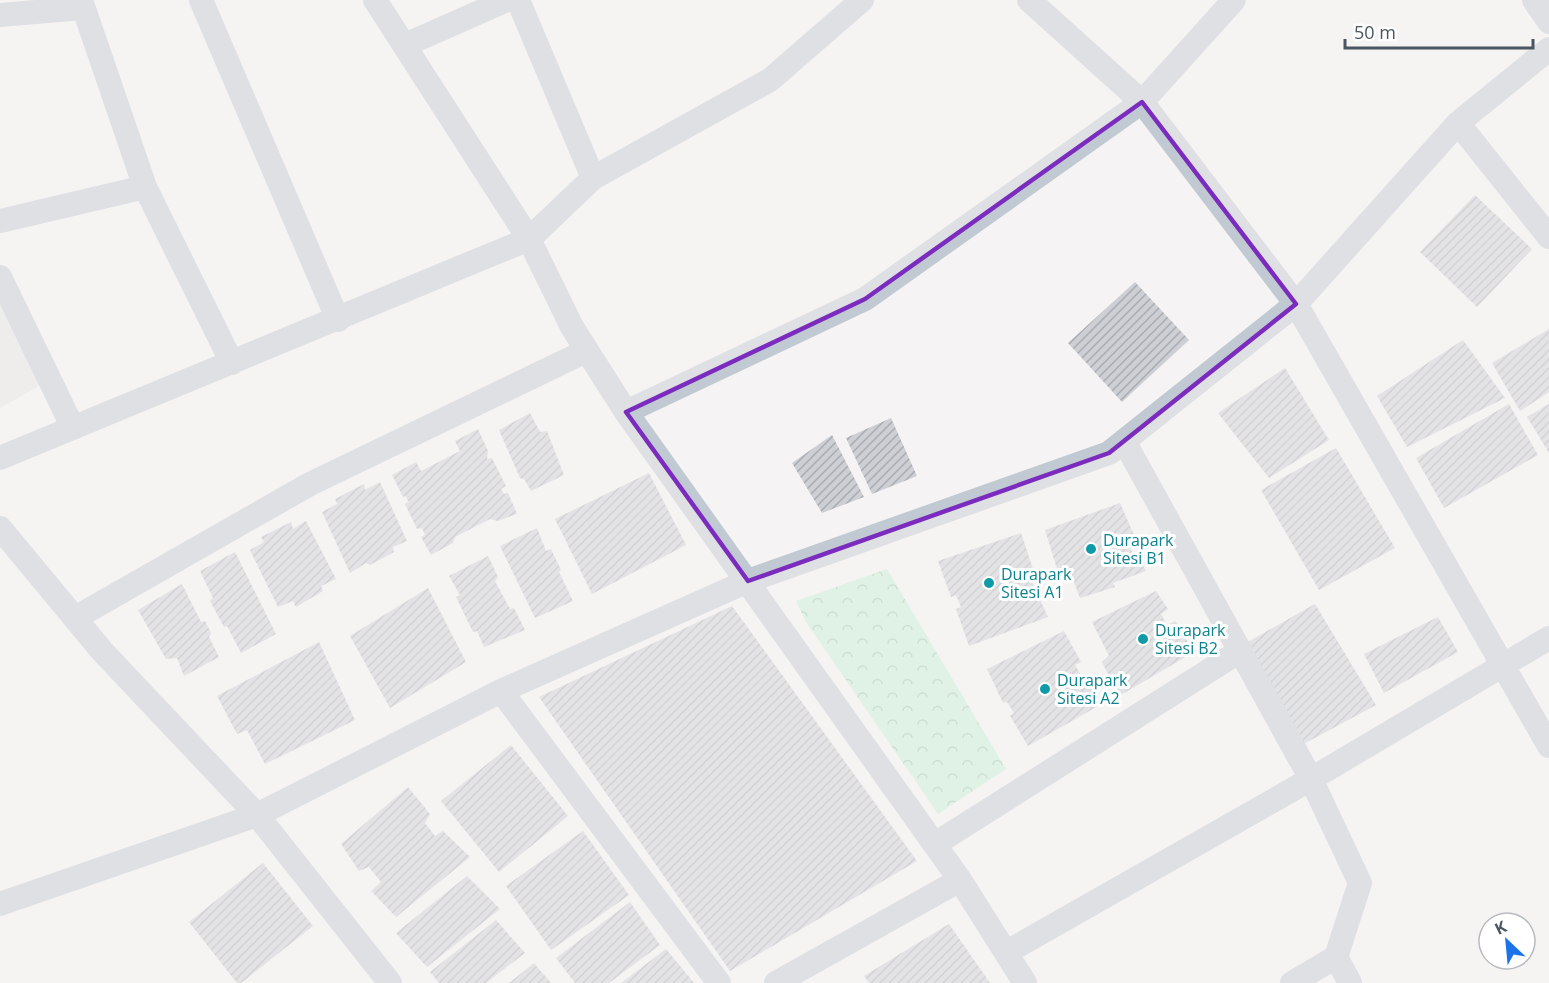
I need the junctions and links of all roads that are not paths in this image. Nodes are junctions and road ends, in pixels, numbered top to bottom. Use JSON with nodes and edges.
{"nodes":[{"id":1,"x":201,"y":0,"type":"edge"},
{"id":2,"x":375,"y":0,"type":"edge"},
{"id":3,"x":507,"y":0,"type":"edge"},
{"id":4,"x":518,"y":0,"type":"edge"},
{"id":5,"x":862,"y":0,"type":"edge"},
{"id":6,"x":1029,"y":0,"type":"edge"},
{"id":7,"x":1234,"y":0,"type":"edge"},
{"id":8,"x":1534,"y":0,"type":"edge"},
{"id":9,"x":82,"y":4,"type":"edge"},
{"id":10,"x":0,"y":15,"type":"edge"},
{"id":11,"x":1549,"y":22,"type":"edge"},
{"id":12,"x":405,"y":45,"type":"junction"},
{"id":13,"x":1549,"y":49,"type":"edge"},
{"id":14,"x":1142,"y":102,"type":"junction"},
{"id":15,"x":1458,"y":123,"type":"junction"},
{"id":16,"x":593,"y":178,"type":"junction"},
{"id":17,"x":145,"y":187,"type":"junction"},
{"id":18,"x":0,"y":221,"type":"edge"},
{"id":19,"x":1549,"y":237,"type":"edge"},
{"id":20,"x":529,"y":239,"type":"junction"},
{"id":21,"x":0,"y":276,"type":"edge"},
{"id":22,"x":1296,"y":304,"type":"junction"},
{"id":23,"x":338,"y":320,"type":"junction"},
{"id":24,"x":586,"y":351,"type":"junction"},
{"id":25,"x":232,"y":363,"type":"junction"},
{"id":26,"x":626,"y":412,"type":"junction"},
{"id":27,"x":73,"y":428,"type":"junction"},
{"id":28,"x":1124,"y":441,"type":"junction"},
{"id":29,"x":0,"y":458,"type":"edge"},
{"id":30,"x":0,"y":528,"type":"edge"},
{"id":31,"x":748,"y":581,"type":"junction"},
{"id":32,"x":75,"y":618,"type":"junction"},
{"id":33,"x":1549,"y":638,"type":"edge"},
{"id":34,"x":1240,"y":651,"type":"junction"},
{"id":35,"x":1503,"y":668,"type":"junction"},
{"id":36,"x":501,"y":691,"type":"junction"},
{"id":37,"x":1549,"y":746,"type":"edge"},
{"id":38,"x":1311,"y":779,"type":"junction"},
{"id":39,"x":257,"y":815,"type":"junction"},
{"id":40,"x":935,"y":844,"type":"junction"},
{"id":41,"x":960,"y":880,"type":"junction"},
{"id":42,"x":0,"y":904,"type":"edge"},
{"id":43,"x":1007,"y":952,"type":"junction"},
{"id":44,"x":1336,"y":957,"type":"junction"},
{"id":45,"x":390,"y":983,"type":"edge"},
{"id":46,"x":719,"y":983,"type":"edge"},
{"id":47,"x":776,"y":983,"type":"edge"},
{"id":48,"x":1025,"y":983,"type":"edge"},
{"id":49,"x":1292,"y":983,"type":"edge"},
{"id":50,"x":1350,"y":983,"type":"edge"}],
"edges":[{"from":1,"to":23,"type":"street"},
{"from":2,"to":12,"type":"street"},
{"from":3,"to":12,"type":"street"},
{"from":4,"to":16,"type":"street"},
{"from":5,"to":16,"type":"street"},
{"from":6,"to":14,"type":"street"},
{"from":7,"to":14,"type":"street"},
{"from":8,"to":11,"type":"street"},
{"from":9,"to":10,"type":"street"},
{"from":9,"to":17,"type":"street"},
{"from":12,"to":20,"type":"street"},
{"from":13,"to":15,"type":"street"},
{"from":14,"to":22,"type":"street"},
{"from":14,"to":26,"type":"street"},
{"from":15,"to":19,"type":"street"},
{"from":15,"to":22,"type":"street"},
{"from":16,"to":20,"type":"street"},
{"from":17,"to":18,"type":"street"},
{"from":17,"to":25,"type":"street"},
{"from":20,"to":23,"type":"street"},
{"from":20,"to":24,"type":"street"},
{"from":21,"to":27,"type":"street"},
{"from":22,"to":28,"type":"street"},
{"from":22,"to":35,"type":"street"},
{"from":23,"to":25,"type":"street"},
{"from":24,"to":26,"type":"street"},
{"from":24,"to":32,"type":"street"},
{"from":25,"to":27,"type":"street"},
{"from":26,"to":31,"type":"street"},
{"from":27,"to":29,"type":"street"},
{"from":28,"to":31,"type":"street"},
{"from":28,"to":34,"type":"street"},
{"from":30,"to":32,"type":"street"},
{"from":31,"to":36,"type":"street"},
{"from":31,"to":40,"type":"street"},
{"from":32,"to":39,"type":"street"},
{"from":33,"to":35,"type":"street"},
{"from":34,"to":38,"type":"street"},
{"from":34,"to":40,"type":"street"},
{"from":35,"to":37,"type":"street"},
{"from":35,"to":38,"type":"street"},
{"from":36,"to":39,"type":"street"},
{"from":36,"to":46,"type":"street"},
{"from":38,"to":43,"type":"street"},
{"from":38,"to":44,"type":"street"},
{"from":39,"to":42,"type":"street"},
{"from":39,"to":45,"type":"street"},
{"from":40,"to":41,"type":"street"},
{"from":41,"to":43,"type":"street"},
{"from":41,"to":47,"type":"street"},
{"from":43,"to":48,"type":"street"},
{"from":44,"to":49,"type":"street"},
{"from":44,"to":50,"type":"street"}]}
